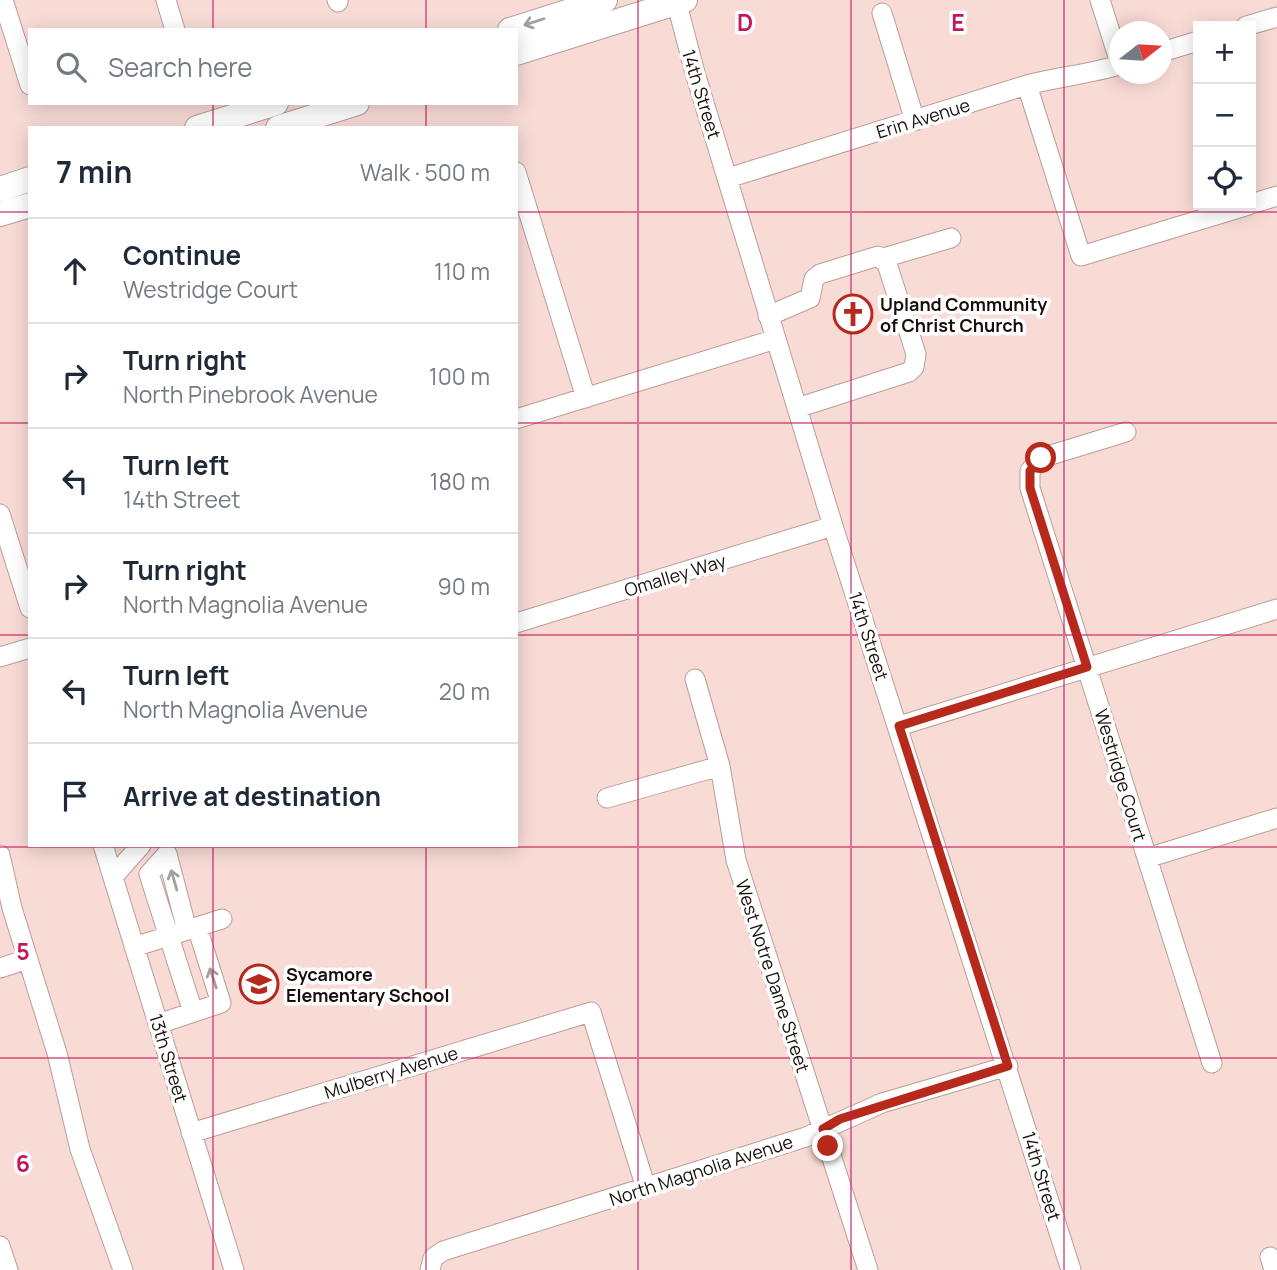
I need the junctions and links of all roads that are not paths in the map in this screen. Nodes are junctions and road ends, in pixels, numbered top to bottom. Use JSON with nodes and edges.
{"nodes":[{"id":1,"x":3,"y":0,"type":"edge"},
{"id":2,"x":166,"y":0,"type":"edge"},
{"id":3,"x":605,"y":0,"type":"edge"},
{"id":4,"x":1100,"y":0,"type":"edge"},
{"id":5,"x":679,"y":1,"type":"edge"},
{"id":6,"x":882,"y":13,"type":"dead end"},
{"id":7,"x":1277,"y":17,"type":"edge"},
{"id":8,"x":1256,"y":23,"type":"edge"},
{"id":9,"x":174,"y":28,"type":"edge"},
{"id":10,"x":516,"y":28,"type":"edge"},
{"id":11,"x":1109,"y":30,"type":"edge"},
{"id":12,"x":1193,"y":42,"type":"edge"},
{"id":13,"x":1172,"y":49,"type":"edge"},
{"id":14,"x":518,"y":52,"type":"edge"},
{"id":15,"x":1109,"y":66,"type":"edge"},
{"id":16,"x":28,"y":79,"type":"edge"},
{"id":17,"x":1027,"y":85,"type":"junction"},
{"id":18,"x":270,"y":105,"type":"edge"},
{"id":19,"x":351,"y":105,"type":"edge"},
{"id":20,"x":915,"y":121,"type":"junction"},
{"id":21,"x":203,"y":126,"type":"edge"},
{"id":22,"x":284,"y":126,"type":"edge"},
{"id":23,"x":518,"y":178,"type":"edge"},
{"id":24,"x":728,"y":178,"type":"junction"},
{"id":25,"x":28,"y":180,"type":"edge"},
{"id":26,"x":0,"y":189,"type":"edge"},
{"id":27,"x":1277,"y":196,"type":"edge"},
{"id":28,"x":1256,"y":202,"type":"edge"},
{"id":29,"x":28,"y":206,"type":"edge"},
{"id":30,"x":1230,"y":210,"type":"edge"},
{"id":31,"x":0,"y":214,"type":"edge"},
{"id":32,"x":951,"y":237,"type":"dead end"},
{"id":33,"x":883,"y":258,"type":"junction"},
{"id":34,"x":768,"y":316,"type":"junction"},
{"id":35,"x":776,"y":339,"type":"junction"},
{"id":36,"x":586,"y":398,"type":"junction"},
{"id":37,"x":797,"y":408,"type":"junction"},
{"id":38,"x":518,"y":418,"type":"edge"},
{"id":39,"x":1126,"y":432,"type":"dead end"},
{"id":40,"x":0,"y":514,"type":"edge"},
{"id":41,"x":833,"y":526,"type":"junction"},
{"id":42,"x":24,"y":571,"type":"edge"},
{"id":43,"x":28,"y":596,"type":"edge"},
{"id":44,"x":1277,"y":608,"type":"edge"},
{"id":45,"x":518,"y":622,"type":"edge"},
{"id":46,"x":28,"y":649,"type":"edge"},
{"id":47,"x":0,"y":657,"type":"edge"},
{"id":48,"x":1087,"y":667,"type":"junction"},
{"id":49,"x":695,"y":678,"type":"dead end"},
{"id":50,"x":899,"y":726,"type":"junction"},
{"id":51,"x":720,"y":766,"type":"junction"},
{"id":52,"x":607,"y":798,"type":"dead end"},
{"id":53,"x":1277,"y":818,"type":"edge"},
{"id":54,"x":104,"y":847,"type":"edge"},
{"id":55,"x":139,"y":847,"type":"edge"},
{"id":56,"x":0,"y":855,"type":"edge"},
{"id":57,"x":1147,"y":858,"type":"junction"},
{"id":58,"x":113,"y":877,"type":"junction"},
{"id":59,"x":222,"y":919,"type":"dead end"},
{"id":60,"x":184,"y":931,"type":"junction"},
{"id":61,"x":134,"y":947,"type":"junction"},
{"id":62,"x":28,"y":959,"type":"junction"},
{"id":63,"x":0,"y":968,"type":"edge"},
{"id":64,"x":192,"y":1012,"type":"junction"},
{"id":65,"x":158,"y":1024,"type":"junction"},
{"id":66,"x":1212,"y":1063,"type":"dead end"},
{"id":67,"x":1008,"y":1066,"type":"junction"},
{"id":68,"x":823,"y":1129,"type":"junction"},
{"id":69,"x":191,"y":1133,"type":"junction"},
{"id":70,"x":646,"y":1188,"type":"junction"},
{"id":71,"x":0,"y":1246,"type":"edge"},
{"id":72,"x":431,"y":1264,"type":"edge"},
{"id":73,"x":8,"y":1270,"type":"edge"},
{"id":74,"x":123,"y":1270,"type":"edge"},
{"id":75,"x":234,"y":1270,"type":"edge"},
{"id":76,"x":868,"y":1270,"type":"edge"},
{"id":77,"x":1071,"y":1270,"type":"edge"}],
"edges":[{"from":1,"to":16,"type":"street"},
{"from":2,"to":9,"type":"street"},
{"from":3,"to":10,"type":"main road","one_way":true},
{"from":4,"to":11,"type":"street"},
{"from":5,"to":14,"type":"main road"},
{"from":5,"to":24,"type":"street","name":"14th Street"},
{"from":6,"to":20,"type":"street"},
{"from":7,"to":8,"type":"street"},
{"from":12,"to":13,"type":"street"},
{"from":15,"to":17,"type":"street","name":"Erin Avenue"},
{"from":17,"to":20,"type":"street","name":"Erin Avenue"},
{"from":17,"to":30,"type":"street"},
{"from":18,"to":21,"type":"main road"},
{"from":19,"to":22,"type":"main road"},
{"from":20,"to":24,"type":"street","name":"Erin Avenue"},
{"from":23,"to":36,"type":"street"},
{"from":24,"to":34,"type":"street","name":"14th Street"},
{"from":25,"to":26,"type":"main road"},
{"from":27,"to":28,"type":"street"},
{"from":29,"to":31,"type":"main road"},
{"from":32,"to":33,"type":"street"},
{"from":33,"to":34,"type":"street"},
{"from":33,"to":37,"type":"street"},
{"from":34,"to":35,"type":"street","name":"14th Street"},
{"from":35,"to":36,"type":"street"},
{"from":35,"to":37,"type":"street","name":"14th Street"},
{"from":36,"to":38,"type":"street"},
{"from":37,"to":41,"type":"street","name":"14th Street"},
{"from":39,"to":48,"type":"street","name":"Westridge Court"},
{"from":40,"to":42,"type":"street"},
{"from":41,"to":45,"type":"street","name":"Omalley Way"},
{"from":41,"to":50,"type":"street","name":"14th Street"},
{"from":42,"to":43,"type":"street"},
{"from":44,"to":48,"type":"street"},
{"from":46,"to":47,"type":"street"},
{"from":48,"to":50,"type":"street"},
{"from":48,"to":57,"type":"street","name":"Westridge Court"},
{"from":49,"to":51,"type":"street","name":"West Notre Dame Street"},
{"from":50,"to":67,"type":"street","name":"14th Street"},
{"from":51,"to":52,"type":"street"},
{"from":51,"to":68,"type":"street","name":"West Notre Dame Street"},
{"from":53,"to":57,"type":"street"},
{"from":54,"to":58,"type":"street","name":"13th Street"},
{"from":58,"to":55,"type":"street","one_way":true},
{"from":56,"to":62,"type":"street"},
{"from":57,"to":66,"type":"street","name":"Westridge Court"},
{"from":58,"to":61,"type":"street","name":"13th Street"},
{"from":59,"to":60,"type":"street"},
{"from":60,"to":61,"type":"street"},
{"from":60,"to":64,"type":"street"},
{"from":64,"to":60,"type":"street","one_way":true},
{"from":61,"to":65,"type":"street","name":"13th Street"},
{"from":62,"to":63,"type":"street"},
{"from":62,"to":74,"type":"street"},
{"from":64,"to":65,"type":"street"},
{"from":65,"to":69,"type":"street","name":"13th Street"},
{"from":67,"to":68,"type":"street","name":"North Magnolia Avenue"},
{"from":67,"to":77,"type":"street","name":"14th Street"},
{"from":68,"to":70,"type":"street","name":"North Magnolia Avenue"},
{"from":68,"to":76,"type":"street","name":"West Notre Dame Street"},
{"from":69,"to":70,"type":"street","name":"Mulberry Avenue"},
{"from":69,"to":75,"type":"street","name":"13th Street"},
{"from":70,"to":72,"type":"street","name":"North Magnolia Avenue"},
{"from":71,"to":73,"type":"street"}]}
